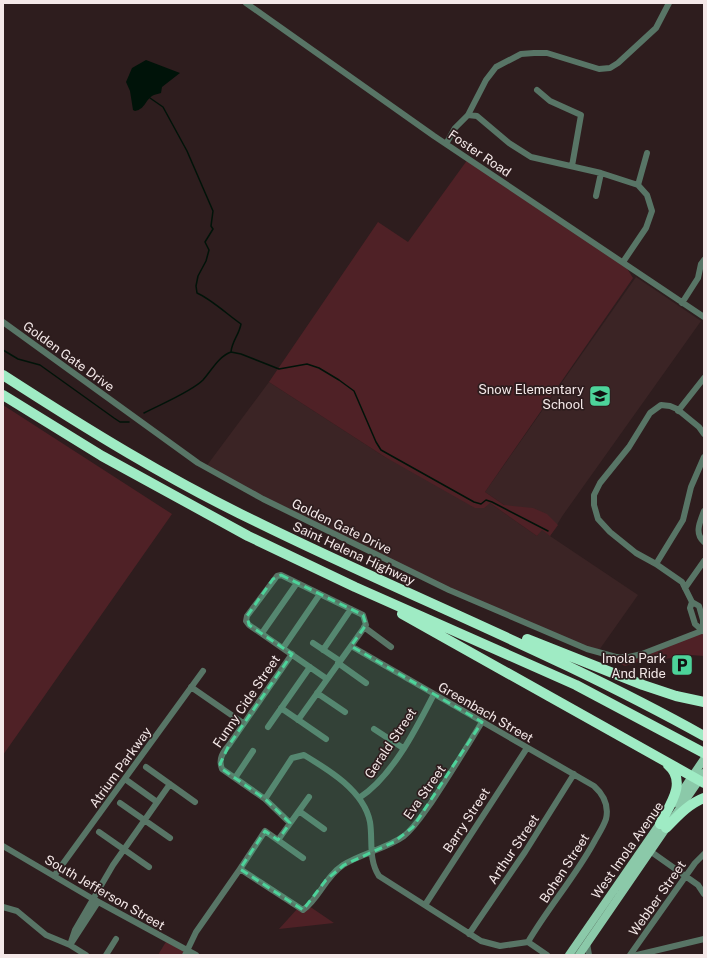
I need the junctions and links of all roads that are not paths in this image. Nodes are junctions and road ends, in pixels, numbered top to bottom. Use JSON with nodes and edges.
{"nodes":[{"id":1,"x":246,"y":3,"type":"edge"},
{"id":2,"x":669,"y":3,"type":"edge"},
{"id":3,"x":537,"y":90,"type":"dead end"},
{"id":4,"x":468,"y":115,"type":"junction"},
{"id":5,"x":446,"y":144,"type":"junction"},
{"id":6,"x":646,"y":153,"type":"dead end"},
{"id":7,"x":572,"y":166,"type":"junction"},
{"id":8,"x":601,"y":173,"type":"junction"},
{"id":9,"x":638,"y":186,"type":"junction"},
{"id":10,"x":596,"y":196,"type":"dead end"},
{"id":11,"x":704,"y":260,"type":"edge"},
{"id":12,"x":623,"y":262,"type":"junction"},
{"id":13,"x":701,"y":276,"type":"edge"},
{"id":14,"x":682,"y":303,"type":"junction"},
{"id":15,"x":704,"y":317,"type":"edge"},
{"id":16,"x":3,"y":322,"type":"edge"},
{"id":17,"x":3,"y":375,"type":"edge"},
{"id":18,"x":704,"y":378,"type":"edge"},
{"id":19,"x":3,"y":395,"type":"edge"},
{"id":20,"x":678,"y":411,"type":"junction"},
{"id":21,"x":704,"y":434,"type":"edge"},
{"id":22,"x":704,"y":457,"type":"edge"},
{"id":23,"x":704,"y":511,"type":"edge"},
{"id":24,"x":704,"y":542,"type":"edge"},
{"id":25,"x":704,"y":561,"type":"edge"},
{"id":26,"x":656,"y":564,"type":"junction"},
{"id":27,"x":372,"y":576,"type":"junction"},
{"id":28,"x":297,"y":583,"type":"junction"},
{"id":29,"x":355,"y":587,"type":"junction"},
{"id":30,"x":685,"y":588,"type":"junction"},
{"id":31,"x":320,"y":594,"type":"junction"},
{"id":32,"x":692,"y":602,"type":"junction"},
{"id":33,"x":351,"y":609,"type":"junction"},
{"id":34,"x":364,"y":627,"type":"junction"},
{"id":35,"x":703,"y":631,"type":"edge"},
{"id":36,"x":262,"y":633,"type":"junction"},
{"id":37,"x":313,"y":643,"type":"dead end"},
{"id":38,"x":351,"y":646,"type":"junction"},
{"id":39,"x":391,"y":646,"type":"dead end"},
{"id":40,"x":283,"y":648,"type":"junction"},
{"id":41,"x":323,"y":650,"type":"junction"},
{"id":42,"x":292,"y":654,"type":"junction"},
{"id":43,"x":339,"y":662,"type":"junction"},
{"id":44,"x":310,"y":667,"type":"junction"},
{"id":45,"x":203,"y":671,"type":"dead end"},
{"id":46,"x":327,"y":679,"type":"junction"},
{"id":47,"x":366,"y":683,"type":"dead end"},
{"id":48,"x":192,"y":687,"type":"junction"},
{"id":49,"x":317,"y":693,"type":"junction"},
{"id":50,"x":434,"y":694,"type":"junction"},
{"id":51,"x":704,"y":702,"type":"edge"},
{"id":52,"x":281,"y":708,"type":"junction"},
{"id":53,"x":345,"y":712,"type":"dead end"},
{"id":54,"x":298,"y":720,"type":"junction"},
{"id":55,"x":482,"y":722,"type":"junction"},
{"id":56,"x":243,"y":723,"type":"junction"},
{"id":57,"x":268,"y":727,"type":"dead end"},
{"id":58,"x":374,"y":729,"type":"dead end"},
{"id":59,"x":704,"y":736,"type":"edge"},
{"id":60,"x":326,"y":739,"type":"dead end"},
{"id":61,"x":403,"y":748,"type":"junction"},
{"id":62,"x":527,"y":748,"type":"junction"},
{"id":63,"x":254,"y":751,"type":"dead end"},
{"id":64,"x":703,"y":755,"type":"edge"},
{"id":65,"x":662,"y":760,"type":"junction"},
{"id":66,"x":146,"y":767,"type":"dead end"},
{"id":67,"x":574,"y":774,"type":"junction"},
{"id":68,"x":235,"y":778,"type":"junction"},
{"id":69,"x":700,"y":778,"type":"edge"},
{"id":70,"x":125,"y":779,"type":"junction"},
{"id":71,"x":170,"y":784,"type":"junction"},
{"id":72,"x":309,"y":797,"type":"dead end"},
{"id":73,"x":265,"y":798,"type":"junction"},
{"id":74,"x":359,"y":798,"type":"junction"},
{"id":75,"x":704,"y":798,"type":"edge"},
{"id":76,"x":606,"y":801,"type":"joint"},
{"id":77,"x":157,"y":802,"type":"junction"},
{"id":78,"x":195,"y":802,"type":"dead end"},
{"id":79,"x":120,"y":803,"type":"dead end"},
{"id":80,"x":299,"y":811,"type":"junction"},
{"id":81,"x":145,"y":820,"type":"junction"},
{"id":82,"x":290,"y":823,"type":"junction"},
{"id":83,"x":663,"y":826,"type":"junction"},
{"id":84,"x":324,"y":829,"type":"dead end"},
{"id":85,"x":99,"y":832,"type":"dead end"},
{"id":86,"x":170,"y":838,"type":"dead end"},
{"id":87,"x":278,"y":840,"type":"junction"},
{"id":88,"x":3,"y":846,"type":"edge"},
{"id":89,"x":124,"y":849,"type":"junction"},
{"id":90,"x":650,"y":851,"type":"junction"},
{"id":91,"x":372,"y":853,"type":"junction"},
{"id":92,"x":704,"y":854,"type":"edge"},
{"id":93,"x":303,"y":858,"type":"dead end"},
{"id":94,"x":149,"y":867,"type":"dead end"},
{"id":95,"x":240,"y":869,"type":"junction"},
{"id":96,"x":54,"y":876,"type":"junction"},
{"id":97,"x":687,"y":876,"type":"junction"},
{"id":98,"x":704,"y":894,"type":"edge"},
{"id":99,"x":95,"y":900,"type":"junction"},
{"id":100,"x":424,"y":905,"type":"junction"},
{"id":101,"x":3,"y":908,"type":"edge"},
{"id":102,"x":469,"y":934,"type":"junction"},
{"id":103,"x":116,"y":939,"type":"dead end"},
{"id":104,"x":704,"y":940,"type":"edge"},
{"id":105,"x":528,"y":942,"type":"junction"},
{"id":106,"x":587,"y":943,"type":"junction"},
{"id":107,"x":70,"y":945,"type":"junction"},
{"id":108,"x":186,"y":953,"type":"edge"},
{"id":109,"x":86,"y":955,"type":"edge"},
{"id":110,"x":106,"y":955,"type":"edge"},
{"id":111,"x":196,"y":955,"type":"edge"},
{"id":112,"x":547,"y":955,"type":"edge"},
{"id":113,"x":569,"y":955,"type":"edge"},
{"id":114,"x":579,"y":955,"type":"edge"},
{"id":115,"x":589,"y":955,"type":"edge"},
{"id":116,"x":630,"y":955,"type":"edge"},
{"id":117,"x":637,"y":955,"type":"edge"}],
"edges":[{"from":1,"to":5,"type":"street","name":"Foster Road"},
{"from":2,"to":4,"type":"street"},
{"from":3,"to":7,"type":"street"},
{"from":4,"to":5,"type":"street"},
{"from":4,"to":7,"type":"street"},
{"from":5,"to":12,"type":"street","name":"Foster Road"},
{"from":6,"to":9,"type":"street"},
{"from":7,"to":8,"type":"street"},
{"from":8,"to":9,"type":"street"},
{"from":8,"to":10,"type":"street"},
{"from":9,"to":12,"type":"street"},
{"from":11,"to":13,"type":"street"},
{"from":12,"to":14,"type":"street","name":"Foster Road"},
{"from":13,"to":14,"type":"street"},
{"from":14,"to":15,"type":"street","name":"Foster Road"},
{"from":16,"to":35,"type":"street","name":"Golden Gate Drive"},
{"from":17,"to":27,"type":"highway","name":"Saint Helena Highway"},
{"from":18,"to":20,"type":"street"},
{"from":19,"to":29,"type":"highway"},
{"from":20,"to":21,"type":"street"},
{"from":20,"to":26,"type":"street"},
{"from":22,"to":26,"type":"street"},
{"from":23,"to":24,"type":"street"},
{"from":25,"to":30,"type":"street"},
{"from":26,"to":30,"type":"street"},
{"from":27,"to":51,"type":"highway"},
{"from":27,"to":59,"type":"highway","name":"Saint Helena Highway"},
{"from":28,"to":31,"type":"street"},
{"from":28,"to":36,"type":"street"},
{"from":28,"to":36,"type":"street"},
{"from":29,"to":64,"type":"highway"},
{"from":29,"to":65,"type":"highway"},
{"from":30,"to":32,"type":"street"},
{"from":31,"to":33,"type":"street"},
{"from":31,"to":40,"type":"street"},
{"from":32,"to":35,"type":"street"},
{"from":32,"to":35,"type":"street"},
{"from":33,"to":34,"type":"street"},
{"from":33,"to":41,"type":"street"},
{"from":34,"to":38,"type":"street"},
{"from":34,"to":39,"type":"street"},
{"from":36,"to":40,"type":"street"},
{"from":37,"to":41,"type":"street"},
{"from":38,"to":43,"type":"street"},
{"from":38,"to":50,"type":"street","name":"Greenbach Street"},
{"from":40,"to":42,"type":"street"},
{"from":41,"to":43,"type":"street"},
{"from":42,"to":44,"type":"street"},
{"from":42,"to":56,"type":"street","name":"Funny Cide Street"},
{"from":43,"to":46,"type":"street"},
{"from":43,"to":47,"type":"street"},
{"from":44,"to":46,"type":"street"},
{"from":44,"to":52,"type":"street"},
{"from":45,"to":48,"type":"street","name":"Atrium Parkway"},
{"from":46,"to":49,"type":"street"},
{"from":48,"to":56,"type":"street"},
{"from":48,"to":70,"type":"street","name":"Atrium Parkway"},
{"from":49,"to":53,"type":"street"},
{"from":49,"to":54,"type":"street"},
{"from":50,"to":55,"type":"street","name":"Greenbach Street"},
{"from":50,"to":61,"type":"street","name":"Gerald Street"},
{"from":52,"to":54,"type":"street"},
{"from":52,"to":57,"type":"street"},
{"from":54,"to":60,"type":"street"},
{"from":55,"to":62,"type":"street","name":"Greenbach Street"},
{"from":55,"to":91,"type":"street","name":"Eva Street"},
{"from":56,"to":68,"type":"street","name":"Funny Cide Street"},
{"from":58,"to":61,"type":"street"},
{"from":61,"to":74,"type":"street","name":"Gerald Street"},
{"from":62,"to":67,"type":"street","name":"Greenbach Street"},
{"from":62,"to":100,"type":"street","name":"Barry Street"},
{"from":63,"to":68,"type":"street"},
{"from":64,"to":69,"type":"main road","name":"West Imola Avenue"},
{"from":65,"to":69,"type":"highway"},
{"from":65,"to":83,"type":"highway"},
{"from":66,"to":71,"type":"street"},
{"from":67,"to":76,"type":"street","name":"Greenbach Street"},
{"from":67,"to":102,"type":"street","name":"Arthur Street"},
{"from":68,"to":73,"type":"street","name":"Funny Cide Street"},
{"from":69,"to":83,"type":"main road","name":"West Imola Avenue"},
{"from":70,"to":77,"type":"street"},
{"from":70,"to":96,"type":"street","name":"Atrium Parkway"},
{"from":71,"to":77,"type":"street"},
{"from":71,"to":78,"type":"street"},
{"from":72,"to":80,"type":"street"},
{"from":73,"to":74,"type":"street"},
{"from":73,"to":82,"type":"street","name":"Funny Cide Street"},
{"from":74,"to":91,"type":"street"},
{"from":75,"to":83,"type":"highway"},
{"from":76,"to":105,"type":"street","name":"Bohen Street"},
{"from":77,"to":81,"type":"street"},
{"from":79,"to":81,"type":"street"},
{"from":80,"to":82,"type":"street"},
{"from":80,"to":84,"type":"street"},
{"from":81,"to":86,"type":"street"},
{"from":81,"to":89,"type":"street"},
{"from":82,"to":87,"type":"street"},
{"from":83,"to":90,"type":"main road","name":"West Imola Avenue"},
{"from":83,"to":113,"type":"main road","name":"West Imola Avenue"},
{"from":85,"to":89,"type":"street"},
{"from":87,"to":93,"type":"street"},
{"from":87,"to":95,"type":"street"},
{"from":88,"to":96,"type":"street","name":"South Jefferson Street"},
{"from":89,"to":94,"type":"street"},
{"from":89,"to":99,"type":"street"},
{"from":90,"to":97,"type":"street"},
{"from":90,"to":106,"type":"main road","name":"West Imola Avenue"},
{"from":91,"to":95,"type":"street","name":"Eva Street"},
{"from":91,"to":100,"type":"street"},
{"from":92,"to":97,"type":"street","name":"Webber Street"},
{"from":95,"to":108,"type":"street"},
{"from":96,"to":99,"type":"street","name":"South Jefferson Street"},
{"from":97,"to":98,"type":"street"},
{"from":97,"to":116,"type":"street","name":"Webber Street"},
{"from":99,"to":107,"type":"street"},
{"from":99,"to":108,"type":"street","name":"South Jefferson Street"},
{"from":100,"to":102,"type":"street"},
{"from":101,"to":107,"type":"street"},
{"from":102,"to":105,"type":"street"},
{"from":103,"to":110,"type":"street"},
{"from":104,"to":117,"type":"street"},
{"from":105,"to":112,"type":"street"},
{"from":106,"to":114,"type":"main road","name":"West Imola Avenue"},
{"from":106,"to":115,"type":"street"},
{"from":107,"to":109,"type":"street"},
{"from":108,"to":111,"type":"street","name":"South Jefferson Street"}]}
